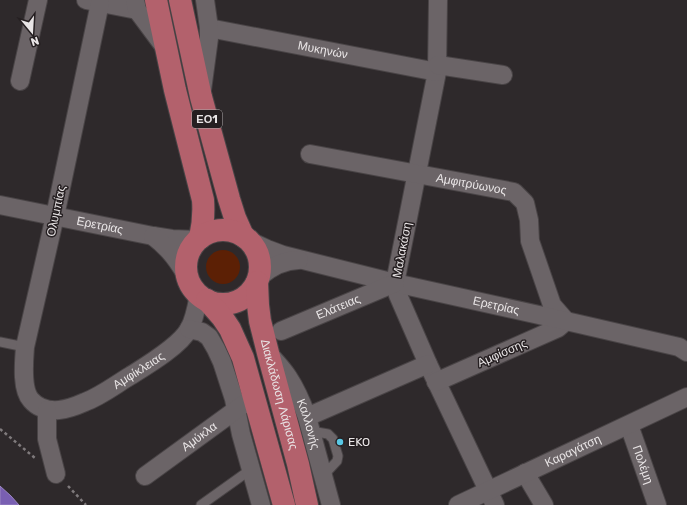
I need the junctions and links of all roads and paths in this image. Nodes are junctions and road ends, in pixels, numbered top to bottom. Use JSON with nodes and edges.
{"nodes":[{"id":1,"x":38,"y":0,"type":"edge"},
{"id":2,"x":156,"y":0,"type":"edge"},
{"id":3,"x":180,"y":0,"type":"edge"},
{"id":4,"x":205,"y":0,"type":"edge"},
{"id":5,"x":438,"y":0,"type":"edge"},
{"id":6,"x":93,"y":2,"type":"edge"},
{"id":7,"x":136,"y":5,"type":"edge"},
{"id":8,"x":209,"y":28,"type":"junction"},
{"id":9,"x":167,"y":51,"type":"junction"},
{"id":10,"x":438,"y":69,"type":"junction"},
{"id":11,"x":503,"y":75,"type":"dead end"},
{"id":12,"x":20,"y":81,"type":"dead end"},
{"id":13,"x":201,"y":97,"type":"junction"},
{"id":14,"x":310,"y":154,"type":"dead end"},
{"id":15,"x":417,"y":174,"type":"junction"},
{"id":16,"x":0,"y":205,"type":"edge"},
{"id":17,"x":55,"y":216,"type":"junction"},
{"id":18,"x":153,"y":236,"type":"junction"},
{"id":19,"x":246,"y":238,"type":"junction"},
{"id":20,"x":199,"y":239,"type":"junction"},
{"id":21,"x":304,"y":260,"type":"junction"},
{"id":22,"x":258,"y":279,"type":"junction"},
{"id":23,"x":395,"y":283,"type":"junction"},
{"id":24,"x":198,"y":291,"type":"junction"},
{"id":25,"x":566,"y":321,"type":"junction"},
{"id":26,"x":189,"y":329,"type":"junction"},
{"id":27,"x":281,"y":331,"type":"dead end"},
{"id":28,"x":0,"y":342,"type":"edge"},
{"id":29,"x":25,"y":347,"type":"junction"},
{"id":30,"x":687,"y":352,"type":"edge"},
{"id":31,"x":268,"y":353,"type":"junction"},
{"id":32,"x":428,"y":364,"type":"junction"},
{"id":33,"x":436,"y":382,"type":"junction"},
{"id":34,"x":254,"y":397,"type":"junction"},
{"id":35,"x":687,"y":397,"type":"edge"},
{"id":36,"x":47,"y":410,"type":"junction"},
{"id":37,"x":236,"y":410,"type":"junction"},
{"id":38,"x":309,"y":424,"type":"junction"},
{"id":39,"x":628,"y":424,"type":"junction"},
{"id":40,"x":250,"y":470,"type":"junction"},
{"id":41,"x":525,"y":473,"type":"junction"},
{"id":42,"x":56,"y":474,"type":"dead end"},
{"id":43,"x":145,"y":476,"type":"dead end"},
{"id":44,"x":492,"y":498,"type":"edge"},
{"id":45,"x":201,"y":505,"type":"edge"},
{"id":46,"x":261,"y":505,"type":"edge"},
{"id":47,"x":284,"y":505,"type":"edge"},
{"id":48,"x":307,"y":505,"type":"edge"},
{"id":49,"x":331,"y":505,"type":"edge"},
{"id":50,"x":458,"y":505,"type":"edge"},
{"id":51,"x":544,"y":505,"type":"edge"},
{"id":52,"x":657,"y":505,"type":"edge"}],
"edges":[{"from":1,"to":12,"type":"street"},
{"from":2,"to":9,"type":"main road","number":"ΕΟ1"},
{"from":3,"to":13,"type":"main road","number":"ΕΟ1"},
{"from":4,"to":8,"type":"street"},
{"from":5,"to":10,"type":"street","name":"Μαλακάση"},
{"from":6,"to":7,"type":"street"},
{"from":6,"to":17,"type":"street","name":"Ολυμπίας"},
{"from":7,"to":9,"type":"street"},
{"from":8,"to":10,"type":"street","name":"Μυκηνών"},
{"from":8,"to":13,"type":"street"},
{"from":9,"to":20,"type":"main road","number":"ΕΟ1"},
{"from":10,"to":11,"type":"street","name":"Μυκηνών"},
{"from":10,"to":15,"type":"street","name":"Μαλακάση"},
{"from":13,"to":19,"type":"main road","number":"ΕΟ1"},
{"from":14,"to":15,"type":"street","name":"Αμφιτρύωνος"},
{"from":15,"to":23,"type":"street","name":"Μαλακάση"},
{"from":15,"to":25,"type":"street","name":"Αμφιτρύωνος"},
{"from":16,"to":17,"type":"street","name":"Ερετρίας"},
{"from":17,"to":18,"type":"street","name":"Ερετρίας"},
{"from":17,"to":29,"type":"street","name":"Ολυμπίας"},
{"from":18,"to":20,"type":"street","name":"Ερετρίας"},
{"from":18,"to":24,"type":"street"},
{"from":19,"to":20,"type":"main road"},
{"from":19,"to":21,"type":"street","name":"Ερετρίας"},
{"from":19,"to":22,"type":"main road","number":"ΕΟ1"},
{"from":20,"to":24,"type":"main road","number":"ΕΟ1"},
{"from":21,"to":22,"type":"street","name":"Ερετρίας"},
{"from":21,"to":23,"type":"street","name":"Ερετρίας"},
{"from":22,"to":24,"type":"main road"},
{"from":22,"to":31,"type":"main road","name":"Διακλάδωση Λάρισας","number":"ΕΟ1"},
{"from":23,"to":25,"type":"street","name":"Ερετρίας"},
{"from":23,"to":27,"type":"street","name":"Ελάτειας"},
{"from":23,"to":32,"type":"street","name":"Μαλακάση"},
{"from":24,"to":26,"type":"street","name":"Αμφίκλειας"},
{"from":24,"to":34,"type":"main road","name":"Διακλάδωση Λάρισας"},
{"from":25,"to":30,"type":"street","name":"Ερετρίας"},
{"from":25,"to":33,"type":"street","name":"Αμφίσσης"},
{"from":26,"to":36,"type":"street","name":"Αμφίκλειας"},
{"from":26,"to":37,"type":"street"},
{"from":28,"to":29,"type":"lane"},
{"from":29,"to":36,"type":"street","name":"Ολυμπίας"},
{"from":31,"to":38,"type":"street","name":"Καλλoνής"},
{"from":31,"to":48,"type":"main road","name":"Διακλάδωση Λάρισας","number":"ΕΟ1"},
{"from":32,"to":33,"type":"street","name":"Μαλακάση"},
{"from":32,"to":38,"type":"street"},
{"from":33,"to":44,"type":"street","name":"Μαλακάση"},
{"from":34,"to":37,"type":"street","name":"Αμύκλα"},
{"from":34,"to":47,"type":"main road","name":"Διακλάδωση Λάρισας"},
{"from":35,"to":39,"type":"street","name":"Καραγάτση"},
{"from":36,"to":42,"type":"street"},
{"from":37,"to":40,"type":"street"},
{"from":37,"to":43,"type":"street","name":"Αμύκλα"},
{"from":38,"to":49,"type":"street","name":"Καλλoνής"},
{"from":39,"to":41,"type":"street","name":"Καραγάτση"},
{"from":39,"to":52,"type":"street","name":"Πολέμη"},
{"from":40,"to":45,"type":"lane"},
{"from":40,"to":46,"type":"street"},
{"from":41,"to":44,"type":"street","name":"Καραγάτση"},
{"from":41,"to":51,"type":"street"},
{"from":44,"to":50,"type":"street","name":"Καραγάτση"}]}
